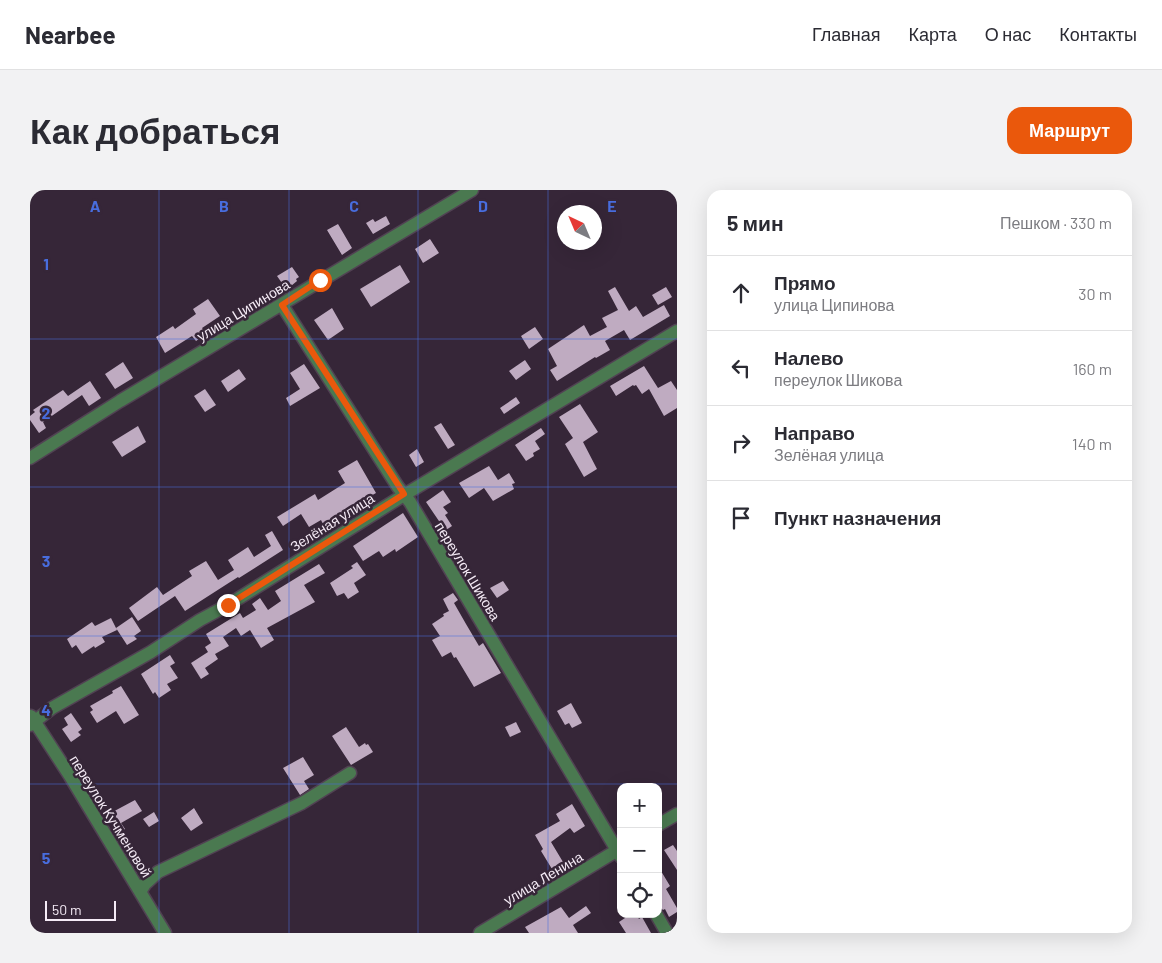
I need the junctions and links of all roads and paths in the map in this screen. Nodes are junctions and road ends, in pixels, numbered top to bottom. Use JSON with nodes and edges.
{"nodes":[{"id":1,"x":472,"y":190,"type":"edge"},
{"id":2,"x":282,"y":305,"type":"junction"},
{"id":3,"x":677,"y":331,"type":"edge"},
{"id":4,"x":30,"y":458,"type":"edge"},
{"id":5,"x":404,"y":494,"type":"junction"},
{"id":6,"x":31,"y":720,"type":"edge"},
{"id":7,"x":350,"y":772,"type":"dead end"},
{"id":8,"x":677,"y":814,"type":"edge"},
{"id":9,"x":662,"y":823,"type":"edge"},
{"id":10,"x":617,"y":847,"type":"edge"},
{"id":11,"x":617,"y":854,"type":"edge"},
{"id":12,"x":140,"y":892,"type":"junction"},
{"id":13,"x":659,"y":918,"type":"edge"},
{"id":14,"x":165,"y":933,"type":"edge"},
{"id":15,"x":480,"y":933,"type":"edge"},
{"id":16,"x":668,"y":933,"type":"edge"}],
"edges":[{"from":1,"to":2,"type":"street","name":"улица Ципинова"},
{"from":2,"to":4,"type":"street","name":"улица Ципинова"},
{"from":2,"to":5,"type":"street","name":"переулок Шикова"},
{"from":3,"to":5,"type":"street","name":"Зелёная улица"},
{"from":5,"to":6,"type":"street","name":"Зелёная улица"},
{"from":5,"to":10,"type":"street","name":"переулок Шикова"},
{"from":6,"to":12,"type":"street","name":"переулок Кучменовой"},
{"from":7,"to":12,"type":"street"},
{"from":8,"to":9,"type":"street"},
{"from":11,"to":15,"type":"street","name":"улица Ленина"},
{"from":12,"to":14,"type":"street","name":"переулок Кучменовой"},
{"from":13,"to":16,"type":"street"}]}
